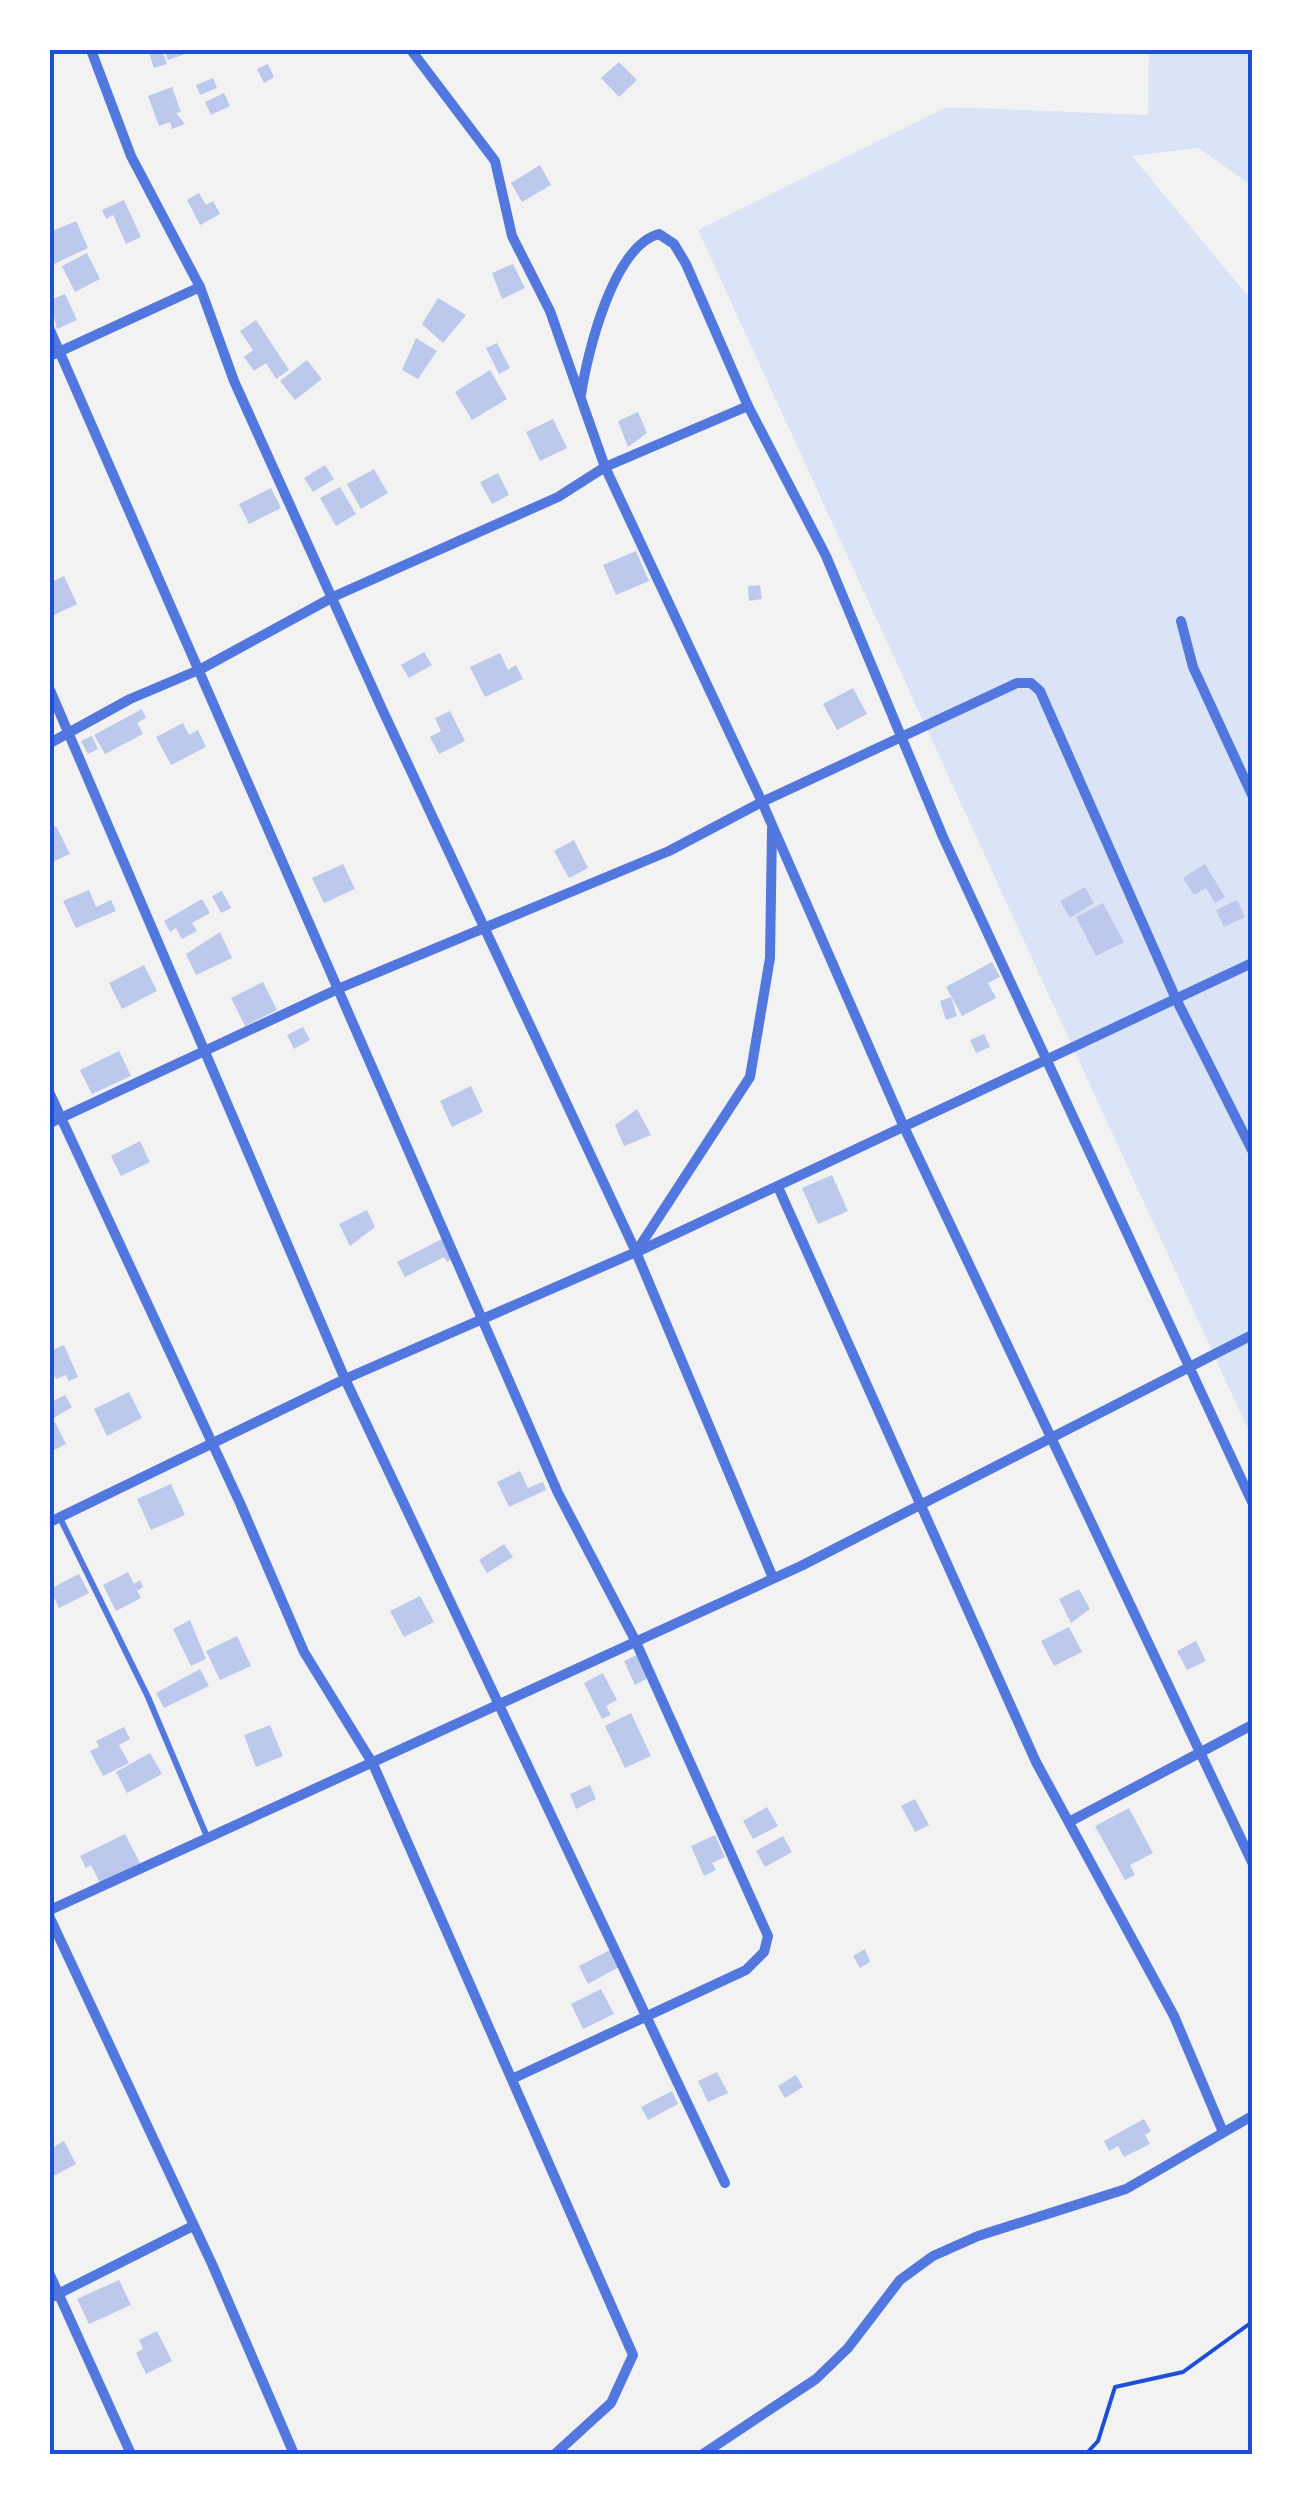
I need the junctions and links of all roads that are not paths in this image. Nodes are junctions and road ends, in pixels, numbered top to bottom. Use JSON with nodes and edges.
{"nodes":[{"id":1,"x":91,"y":50,"type":"edge"},
{"id":2,"x":411,"y":50,"type":"edge"},
{"id":3,"x":200,"y":287,"type":"junction"},
{"id":4,"x":50,"y":330,"type":"edge"},
{"id":5,"x":55,"y":354,"type":"edge"},
{"id":6,"x":581,"y":400,"type":"junction"},
{"id":7,"x":748,"y":406,"type":"junction"},
{"id":8,"x":605,"y":468,"type":"junction"},
{"id":9,"x":334,"y":596,"type":"junction"},
{"id":10,"x":1181,"y":621,"type":"dead end"},
{"id":11,"x":201,"y":669,"type":"junction"},
{"id":12,"x":50,"y":690,"type":"edge"},
{"id":13,"x":70,"y":734,"type":"junction"},
{"id":14,"x":901,"y":736,"type":"junction"},
{"id":15,"x":50,"y":743,"type":"edge"},
{"id":16,"x":1252,"y":795,"type":"edge"},
{"id":17,"x":762,"y":802,"type":"junction"},
{"id":18,"x":772,"y":824,"type":"junction"},
{"id":19,"x":484,"y":930,"type":"junction"},
{"id":20,"x":1252,"y":962,"type":"edge"},
{"id":21,"x":340,"y":988,"type":"junction"},
{"id":22,"x":1176,"y":999,"type":"junction"},
{"id":23,"x":204,"y":1055,"type":"junction"},
{"id":24,"x":1045,"y":1058,"type":"junction"},
{"id":25,"x":50,"y":1094,"type":"edge"},
{"id":26,"x":55,"y":1120,"type":"edge"},
{"id":27,"x":904,"y":1127,"type":"junction"},
{"id":28,"x":1252,"y":1150,"type":"edge"},
{"id":29,"x":778,"y":1187,"type":"junction"},
{"id":30,"x":636,"y":1252,"type":"junction"},
{"id":31,"x":484,"y":1319,"type":"junction"},
{"id":32,"x":1252,"y":1335,"type":"edge"},
{"id":33,"x":1188,"y":1364,"type":"junction"},
{"id":34,"x":345,"y":1379,"type":"junction"},
{"id":35,"x":1053,"y":1435,"type":"junction"},
{"id":36,"x":214,"y":1446,"type":"junction"},
{"id":37,"x":1252,"y":1502,"type":"edge"},
{"id":38,"x":918,"y":1505,"type":"junction"},
{"id":39,"x":55,"y":1520,"type":"edge"},
{"id":40,"x":773,"y":1578,"type":"junction"},
{"id":41,"x":635,"y":1640,"type":"junction"},
{"id":42,"x":501,"y":1702,"type":"junction"},
{"id":43,"x":1252,"y":1725,"type":"edge"},
{"id":44,"x":1199,"y":1753,"type":"junction"},
{"id":45,"x":373,"y":1764,"type":"junction"},
{"id":46,"x":1068,"y":1822,"type":"junction"},
{"id":47,"x":208,"y":1840,"type":"junction"},
{"id":48,"x":1252,"y":1862,"type":"edge"},
{"id":49,"x":50,"y":1914,"type":"edge"},
{"id":50,"x":646,"y":2016,"type":"junction"},
{"id":51,"x":514,"y":2078,"type":"junction"},
{"id":52,"x":1252,"y":2116,"type":"edge"},
{"id":53,"x":1223,"y":2132,"type":"junction"},
{"id":54,"x":725,"y":2182,"type":"dead end"},
{"id":55,"x":190,"y":2226,"type":"junction"},
{"id":56,"x":50,"y":2274,"type":"edge"},
{"id":57,"x":54,"y":2296,"type":"edge"},
{"id":58,"x":131,"y":2454,"type":"edge"},
{"id":59,"x":294,"y":2454,"type":"edge"},
{"id":60,"x":555,"y":2454,"type":"edge"},
{"id":61,"x":703,"y":2454,"type":"edge"}],
"edges":[{"from":1,"to":3,"type":"street"},
{"from":2,"to":6,"type":"street"},
{"from":3,"to":5,"type":"street"},
{"from":3,"to":9,"type":"street"},
{"from":4,"to":5,"type":"street"},
{"from":5,"to":11,"type":"street"},
{"from":6,"to":7,"type":"street"},
{"from":6,"to":8,"type":"street"},
{"from":7,"to":8,"type":"street"},
{"from":7,"to":14,"type":"street"},
{"from":8,"to":9,"type":"street"},
{"from":8,"to":17,"type":"street"},
{"from":9,"to":11,"type":"street"},
{"from":9,"to":19,"type":"street"},
{"from":10,"to":16,"type":"street"},
{"from":11,"to":13,"type":"street"},
{"from":11,"to":21,"type":"street"},
{"from":12,"to":13,"type":"street"},
{"from":13,"to":15,"type":"street"},
{"from":13,"to":23,"type":"street"},
{"from":14,"to":17,"type":"street"},
{"from":14,"to":22,"type":"street"},
{"from":14,"to":24,"type":"street"},
{"from":17,"to":18,"type":"street"},
{"from":17,"to":19,"type":"street"},
{"from":18,"to":27,"type":"street"},
{"from":18,"to":30,"type":"street"},
{"from":19,"to":21,"type":"street"},
{"from":19,"to":30,"type":"street"},
{"from":20,"to":22,"type":"street"},
{"from":21,"to":23,"type":"street"},
{"from":21,"to":31,"type":"street"},
{"from":22,"to":24,"type":"street"},
{"from":22,"to":28,"type":"street"},
{"from":23,"to":26,"type":"street"},
{"from":23,"to":34,"type":"street"},
{"from":24,"to":27,"type":"street"},
{"from":24,"to":33,"type":"street"},
{"from":25,"to":26,"type":"street"},
{"from":26,"to":36,"type":"street"},
{"from":27,"to":29,"type":"street"},
{"from":27,"to":35,"type":"street"},
{"from":29,"to":30,"type":"street"},
{"from":29,"to":38,"type":"street"},
{"from":30,"to":31,"type":"street"},
{"from":30,"to":40,"type":"street"},
{"from":31,"to":34,"type":"street"},
{"from":31,"to":41,"type":"street"},
{"from":32,"to":33,"type":"street"},
{"from":33,"to":35,"type":"street"},
{"from":33,"to":37,"type":"street"},
{"from":34,"to":36,"type":"street"},
{"from":34,"to":42,"type":"street"},
{"from":35,"to":38,"type":"street"},
{"from":35,"to":44,"type":"street"},
{"from":36,"to":39,"type":"street"},
{"from":36,"to":45,"type":"street"},
{"from":38,"to":40,"type":"street"},
{"from":38,"to":46,"type":"street"},
{"from":39,"to":47,"type":"lane"},
{"from":40,"to":41,"type":"street"},
{"from":41,"to":42,"type":"street"},
{"from":41,"to":50,"type":"street"},
{"from":42,"to":45,"type":"street"},
{"from":42,"to":50,"type":"street"},
{"from":43,"to":44,"type":"street"},
{"from":44,"to":46,"type":"street"},
{"from":44,"to":48,"type":"street"},
{"from":45,"to":47,"type":"street"},
{"from":45,"to":51,"type":"street"},
{"from":46,"to":53,"type":"street"},
{"from":47,"to":49,"type":"street"},
{"from":49,"to":55,"type":"street"},
{"from":50,"to":51,"type":"street"},
{"from":50,"to":54,"type":"street"},
{"from":51,"to":60,"type":"street"},
{"from":52,"to":53,"type":"street"},
{"from":53,"to":61,"type":"street"},
{"from":55,"to":57,"type":"street"},
{"from":55,"to":59,"type":"street"},
{"from":56,"to":57,"type":"street"},
{"from":57,"to":58,"type":"street"}]}
